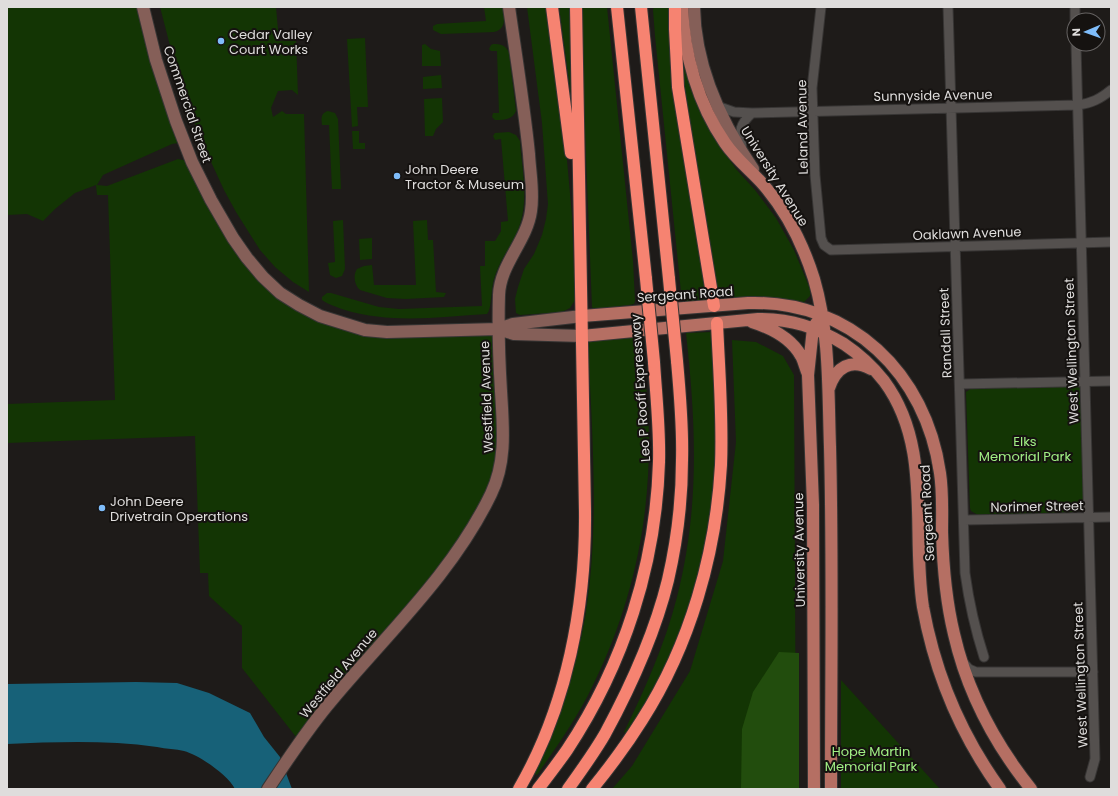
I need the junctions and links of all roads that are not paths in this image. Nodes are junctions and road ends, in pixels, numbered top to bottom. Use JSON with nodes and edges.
{"nodes":[{"id":1,"x":143,"y":7,"type":"edge"},
{"id":2,"x":510,"y":7,"type":"edge"},
{"id":3,"x":552,"y":7,"type":"edge"},
{"id":4,"x":576,"y":7,"type":"edge"},
{"id":5,"x":617,"y":7,"type":"edge"},
{"id":6,"x":641,"y":7,"type":"edge"},
{"id":7,"x":645,"y":7,"type":"edge"},
{"id":8,"x":676,"y":7,"type":"edge"},
{"id":9,"x":682,"y":7,"type":"edge"},
{"id":10,"x":694,"y":7,"type":"edge"},
{"id":11,"x":821,"y":7,"type":"edge"},
{"id":12,"x":948,"y":7,"type":"edge"},
{"id":13,"x":644,"y":34,"type":"junction"},
{"id":14,"x":1076,"y":52,"type":"edge"},
{"id":15,"x":1111,"y":90,"type":"edge"},
{"id":16,"x":1078,"y":105,"type":"junction"},
{"id":17,"x":717,"y":106,"type":"junction"},
{"id":18,"x":950,"y":108,"type":"junction"},
{"id":19,"x":813,"y":111,"type":"junction"},
{"id":20,"x":752,"y":112,"type":"junction"},
{"id":21,"x":742,"y":153,"type":"junction"},
{"id":22,"x":761,"y":182,"type":"junction"},
{"id":23,"x":579,"y":222,"type":"junction"},
{"id":24,"x":1111,"y":242,"type":"edge"},
{"id":25,"x":1081,"y":243,"type":"junction"},
{"id":26,"x":824,"y":245,"type":"joint"},
{"id":27,"x":955,"y":247,"type":"junction"},
{"id":28,"x":714,"y":306,"type":"junction"},
{"id":29,"x":822,"y":315,"type":"junction"},
{"id":30,"x":582,"y":316,"type":"junction"},
{"id":31,"x":746,"y":320,"type":"junction"},
{"id":32,"x":717,"y":323,"type":"junction"},
{"id":33,"x":498,"y":328,"type":"junction"},
{"id":34,"x":813,"y":328,"type":"junction"},
{"id":35,"x":825,"y":333,"type":"junction"},
{"id":36,"x":582,"y":336,"type":"junction"},
{"id":37,"x":877,"y":372,"type":"junction"},
{"id":38,"x":808,"y":375,"type":"junction"},
{"id":39,"x":1085,"y":381,"type":"junction"},
{"id":40,"x":1111,"y":381,"type":"edge"},
{"id":41,"x":960,"y":384,"type":"junction"},
{"id":42,"x":828,"y":391,"type":"junction"},
{"id":43,"x":1089,"y":517,"type":"junction"},
{"id":44,"x":1111,"y":517,"type":"edge"},
{"id":45,"x":964,"y":520,"type":"junction"},
{"id":46,"x":984,"y":657,"type":"dead end"},
{"id":47,"x":960,"y":658,"type":"junction"},
{"id":48,"x":1093,"y":672,"type":"junction"},
{"id":49,"x":1090,"y":777,"type":"dead end"},
{"id":50,"x":268,"y":789,"type":"edge"},
{"id":51,"x":519,"y":789,"type":"edge"},
{"id":52,"x":538,"y":789,"type":"edge"},
{"id":53,"x":568,"y":789,"type":"edge"},
{"id":54,"x":592,"y":789,"type":"edge"},
{"id":55,"x":814,"y":789,"type":"edge"},
{"id":56,"x":831,"y":789,"type":"edge"},
{"id":57,"x":1000,"y":789,"type":"edge"},
{"id":58,"x":1031,"y":789,"type":"edge"}],
"edges":[{"from":1,"to":33,"type":"street","name":"Commercial Street"},
{"from":2,"to":33,"type":"street","name":"Westfield Avenue"},
{"from":3,"to":23,"type":"highway"},
{"from":4,"to":23,"type":"highway"},
{"from":5,"to":52,"type":"highway","name":"Leo P Rooff Expressway","bridge":true},
{"from":6,"to":13,"type":"highway"},
{"from":7,"to":13,"type":"highway"},
{"from":8,"to":28,"type":"highway"},
{"from":9,"to":22,"type":"main road"},
{"from":10,"to":17,"type":"street","name":"University Avenue"},
{"from":11,"to":19,"type":"street","name":"Leland Avenue"},
{"from":12,"to":18,"type":"street","name":"Randall Street"},
{"from":13,"to":53,"type":"highway","bridge":true},
{"from":14,"to":16,"type":"street","name":"West Wellington Street"},
{"from":15,"to":16,"type":"street","name":"Sunnyside Avenue"},
{"from":16,"to":18,"type":"street","name":"Sunnyside Avenue"},
{"from":16,"to":25,"type":"street","name":"West Wellington Street"},
{"from":17,"to":20,"type":"street","name":"Sunnyside Avenue"},
{"from":17,"to":21,"type":"street","name":"University Avenue"},
{"from":18,"to":19,"type":"street","name":"Sunnyside Avenue"},
{"from":18,"to":27,"type":"street","name":"Randall Street"},
{"from":19,"to":20,"type":"street","name":"Sunnyside Avenue"},
{"from":19,"to":26,"type":"street","name":"Leland Avenue"},
{"from":20,"to":21,"type":"street"},
{"from":21,"to":22,"type":"street","name":"University Avenue"},
{"from":22,"to":29,"type":"main road","name":"University Avenue"},
{"from":23,"to":30,"type":"highway"},
{"from":24,"to":25,"type":"street","name":"Oaklawn Avenue"},
{"from":25,"to":27,"type":"street","name":"Oaklawn Avenue"},
{"from":25,"to":39,"type":"street","name":"West Wellington Street"},
{"from":26,"to":27,"type":"street","name":"Oaklawn Avenue"},
{"from":27,"to":41,"type":"street","name":"Randall Street"},
{"from":28,"to":29,"type":"main road","name":"Sergeant Road"},
{"from":28,"to":30,"type":"main road","name":"Sergeant Road"},
{"from":28,"to":32,"type":"main road"},
{"from":29,"to":34,"type":"main road","name":"University Avenue"},
{"from":29,"to":35,"type":"main road","name":"University Avenue"},
{"from":29,"to":47,"type":"main road","name":"Sergeant Road"},
{"from":30,"to":33,"type":"street"},
{"from":30,"to":36,"type":"highway"},
{"from":31,"to":32,"type":"main road","name":"Sergeant Road"},
{"from":31,"to":34,"type":"main road","name":"Sergeant Road"},
{"from":31,"to":38,"type":"main road"},
{"from":32,"to":36,"type":"main road","name":"Sergeant Road"},
{"from":32,"to":54,"type":"highway"},
{"from":33,"to":36,"type":"street"},
{"from":33,"to":50,"type":"street","name":"Westfield Avenue"},
{"from":34,"to":35,"type":"main road","name":"Sergeant Road"},
{"from":34,"to":38,"type":"main road","name":"University Avenue"},
{"from":35,"to":37,"type":"main road","name":"Sergeant Road"},
{"from":35,"to":42,"type":"main road","name":"University Avenue"},
{"from":36,"to":51,"type":"highway"},
{"from":37,"to":42,"type":"main road"},
{"from":37,"to":57,"type":"main road","name":"Sergeant Road"},
{"from":38,"to":55,"type":"main road","name":"University Avenue"},
{"from":39,"to":40,"type":"street"},
{"from":39,"to":41,"type":"street"},
{"from":39,"to":43,"type":"street","name":"West Wellington Street"},
{"from":41,"to":45,"type":"street","name":"Randall Street"},
{"from":42,"to":56,"type":"main road","name":"University Avenue"},
{"from":43,"to":44,"type":"street","name":"Norimer Street"},
{"from":43,"to":45,"type":"street","name":"Norimer Street"},
{"from":43,"to":48,"type":"street","name":"West Wellington Street"},
{"from":45,"to":46,"type":"street","name":"Randall Street"},
{"from":47,"to":48,"type":"street"},
{"from":47,"to":58,"type":"main road","name":"Sergeant Road"},
{"from":48,"to":49,"type":"street","name":"West Wellington Street"}]}
